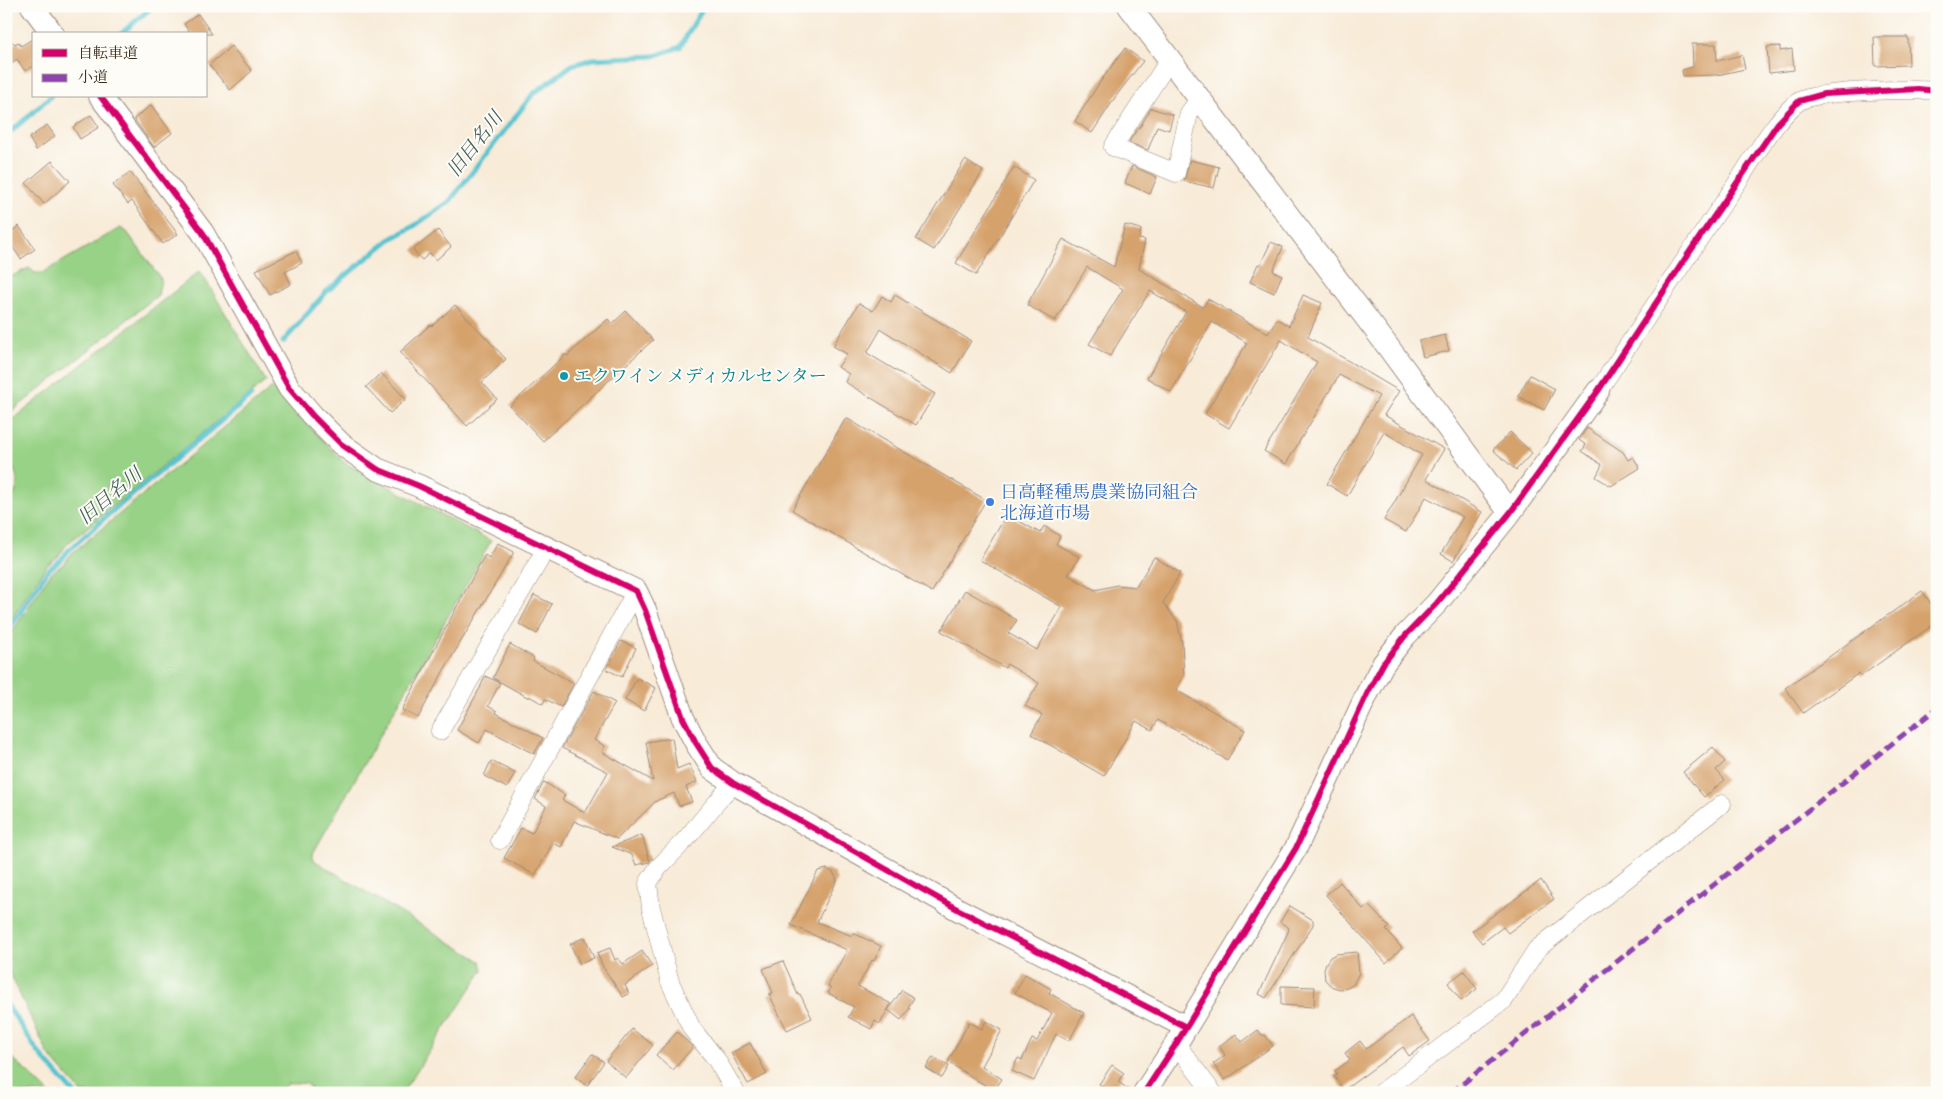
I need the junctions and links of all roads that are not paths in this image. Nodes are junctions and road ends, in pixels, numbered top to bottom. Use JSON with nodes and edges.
{"nodes":[{"id":1,"x":32,"y":6,"type":"edge"},
{"id":2,"x":1129,"y":6,"type":"edge"},
{"id":3,"x":52,"y":32,"type":"edge"},
{"id":4,"x":1170,"y":59,"type":"junction"},
{"id":5,"x":1937,"y":91,"type":"edge"},
{"id":6,"x":102,"y":98,"type":"edge"},
{"id":7,"x":1200,"y":98,"type":"junction"},
{"id":8,"x":1598,"y":391,"type":"joint"},
{"id":9,"x":1510,"y":513,"type":"junction"},
{"id":10,"x":547,"y":547,"type":"junction"},
{"id":11,"x":636,"y":591,"type":"junction"},
{"id":12,"x":440,"y":731,"type":"dead end"},
{"id":13,"x":733,"y":783,"type":"junction"},
{"id":14,"x":1722,"y":804,"type":"dead end"},
{"id":15,"x":500,"y":840,"type":"dead end"},
{"id":16,"x":1181,"y":1036,"type":"junction"},
{"id":17,"x":736,"y":1093,"type":"edge"},
{"id":18,"x":1144,"y":1093,"type":"edge"},
{"id":19,"x":1213,"y":1093,"type":"edge"},
{"id":20,"x":1381,"y":1093,"type":"edge"}],
"edges":[{"from":1,"to":3,"type":"street"},
{"from":2,"to":4,"type":"street"},
{"from":4,"to":7,"type":"street"},
{"from":4,"to":7,"type":"street"},
{"from":5,"to":8,"type":"street"},
{"from":6,"to":10,"type":"street"},
{"from":7,"to":9,"type":"street"},
{"from":8,"to":9,"type":"street"},
{"from":9,"to":16,"type":"street"},
{"from":10,"to":11,"type":"street"},
{"from":10,"to":12,"type":"street"},
{"from":11,"to":13,"type":"street"},
{"from":11,"to":15,"type":"street"},
{"from":13,"to":16,"type":"street"},
{"from":13,"to":17,"type":"street"},
{"from":14,"to":20,"type":"street"},
{"from":16,"to":18,"type":"street"},
{"from":16,"to":19,"type":"street"}]}
